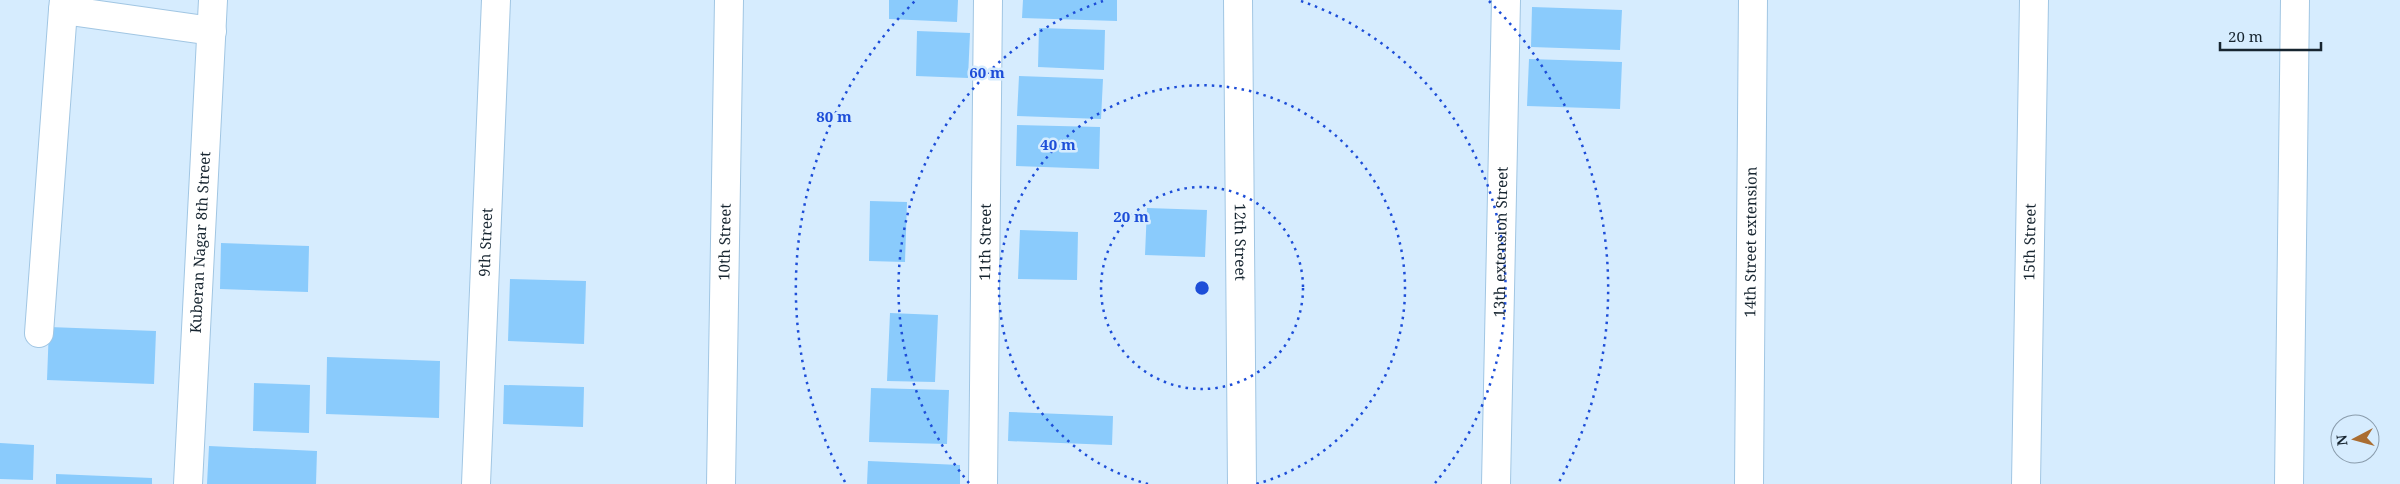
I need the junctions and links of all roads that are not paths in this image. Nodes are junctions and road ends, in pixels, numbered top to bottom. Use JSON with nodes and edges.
{"nodes":[{"id":1,"x":213,"y":0,"type":"edge"},
{"id":2,"x":496,"y":0,"type":"edge"},
{"id":3,"x":730,"y":0,"type":"edge"},
{"id":4,"x":988,"y":0,"type":"edge"},
{"id":5,"x":1238,"y":0,"type":"edge"},
{"id":6,"x":1506,"y":0,"type":"edge"},
{"id":7,"x":1753,"y":0,"type":"edge"},
{"id":8,"x":2034,"y":0,"type":"edge"},
{"id":9,"x":2295,"y":0,"type":"edge"},
{"id":10,"x":63,"y":5,"type":"edge"},
{"id":11,"x":212,"y":31,"type":"junction"},
{"id":12,"x":39,"y":333,"type":"dead end"},
{"id":13,"x":188,"y":484,"type":"edge"},
{"id":14,"x":476,"y":484,"type":"edge"},
{"id":15,"x":721,"y":484,"type":"edge"},
{"id":16,"x":983,"y":484,"type":"edge"},
{"id":17,"x":1242,"y":484,"type":"edge"},
{"id":18,"x":1496,"y":484,"type":"edge"},
{"id":19,"x":1749,"y":484,"type":"edge"},
{"id":20,"x":2026,"y":484,"type":"edge"},
{"id":21,"x":2289,"y":484,"type":"edge"}],
"edges":[{"from":1,"to":11,"type":"street","name":"Kuberan Nagar 8th Street"},
{"from":2,"to":14,"type":"street","name":"9th Street"},
{"from":3,"to":15,"type":"street","name":"10th Street"},
{"from":4,"to":16,"type":"street","name":"11th Street"},
{"from":5,"to":17,"type":"street","name":"12th Street"},
{"from":6,"to":18,"type":"street","name":"13th extension Street"},
{"from":7,"to":19,"type":"street","name":"14th Street extension"},
{"from":8,"to":20,"type":"street","name":"15th Street"},
{"from":9,"to":21,"type":"street"},
{"from":10,"to":11,"type":"street"},
{"from":10,"to":12,"type":"street"},
{"from":11,"to":13,"type":"street","name":"Kuberan Nagar 8th Street"}]}
